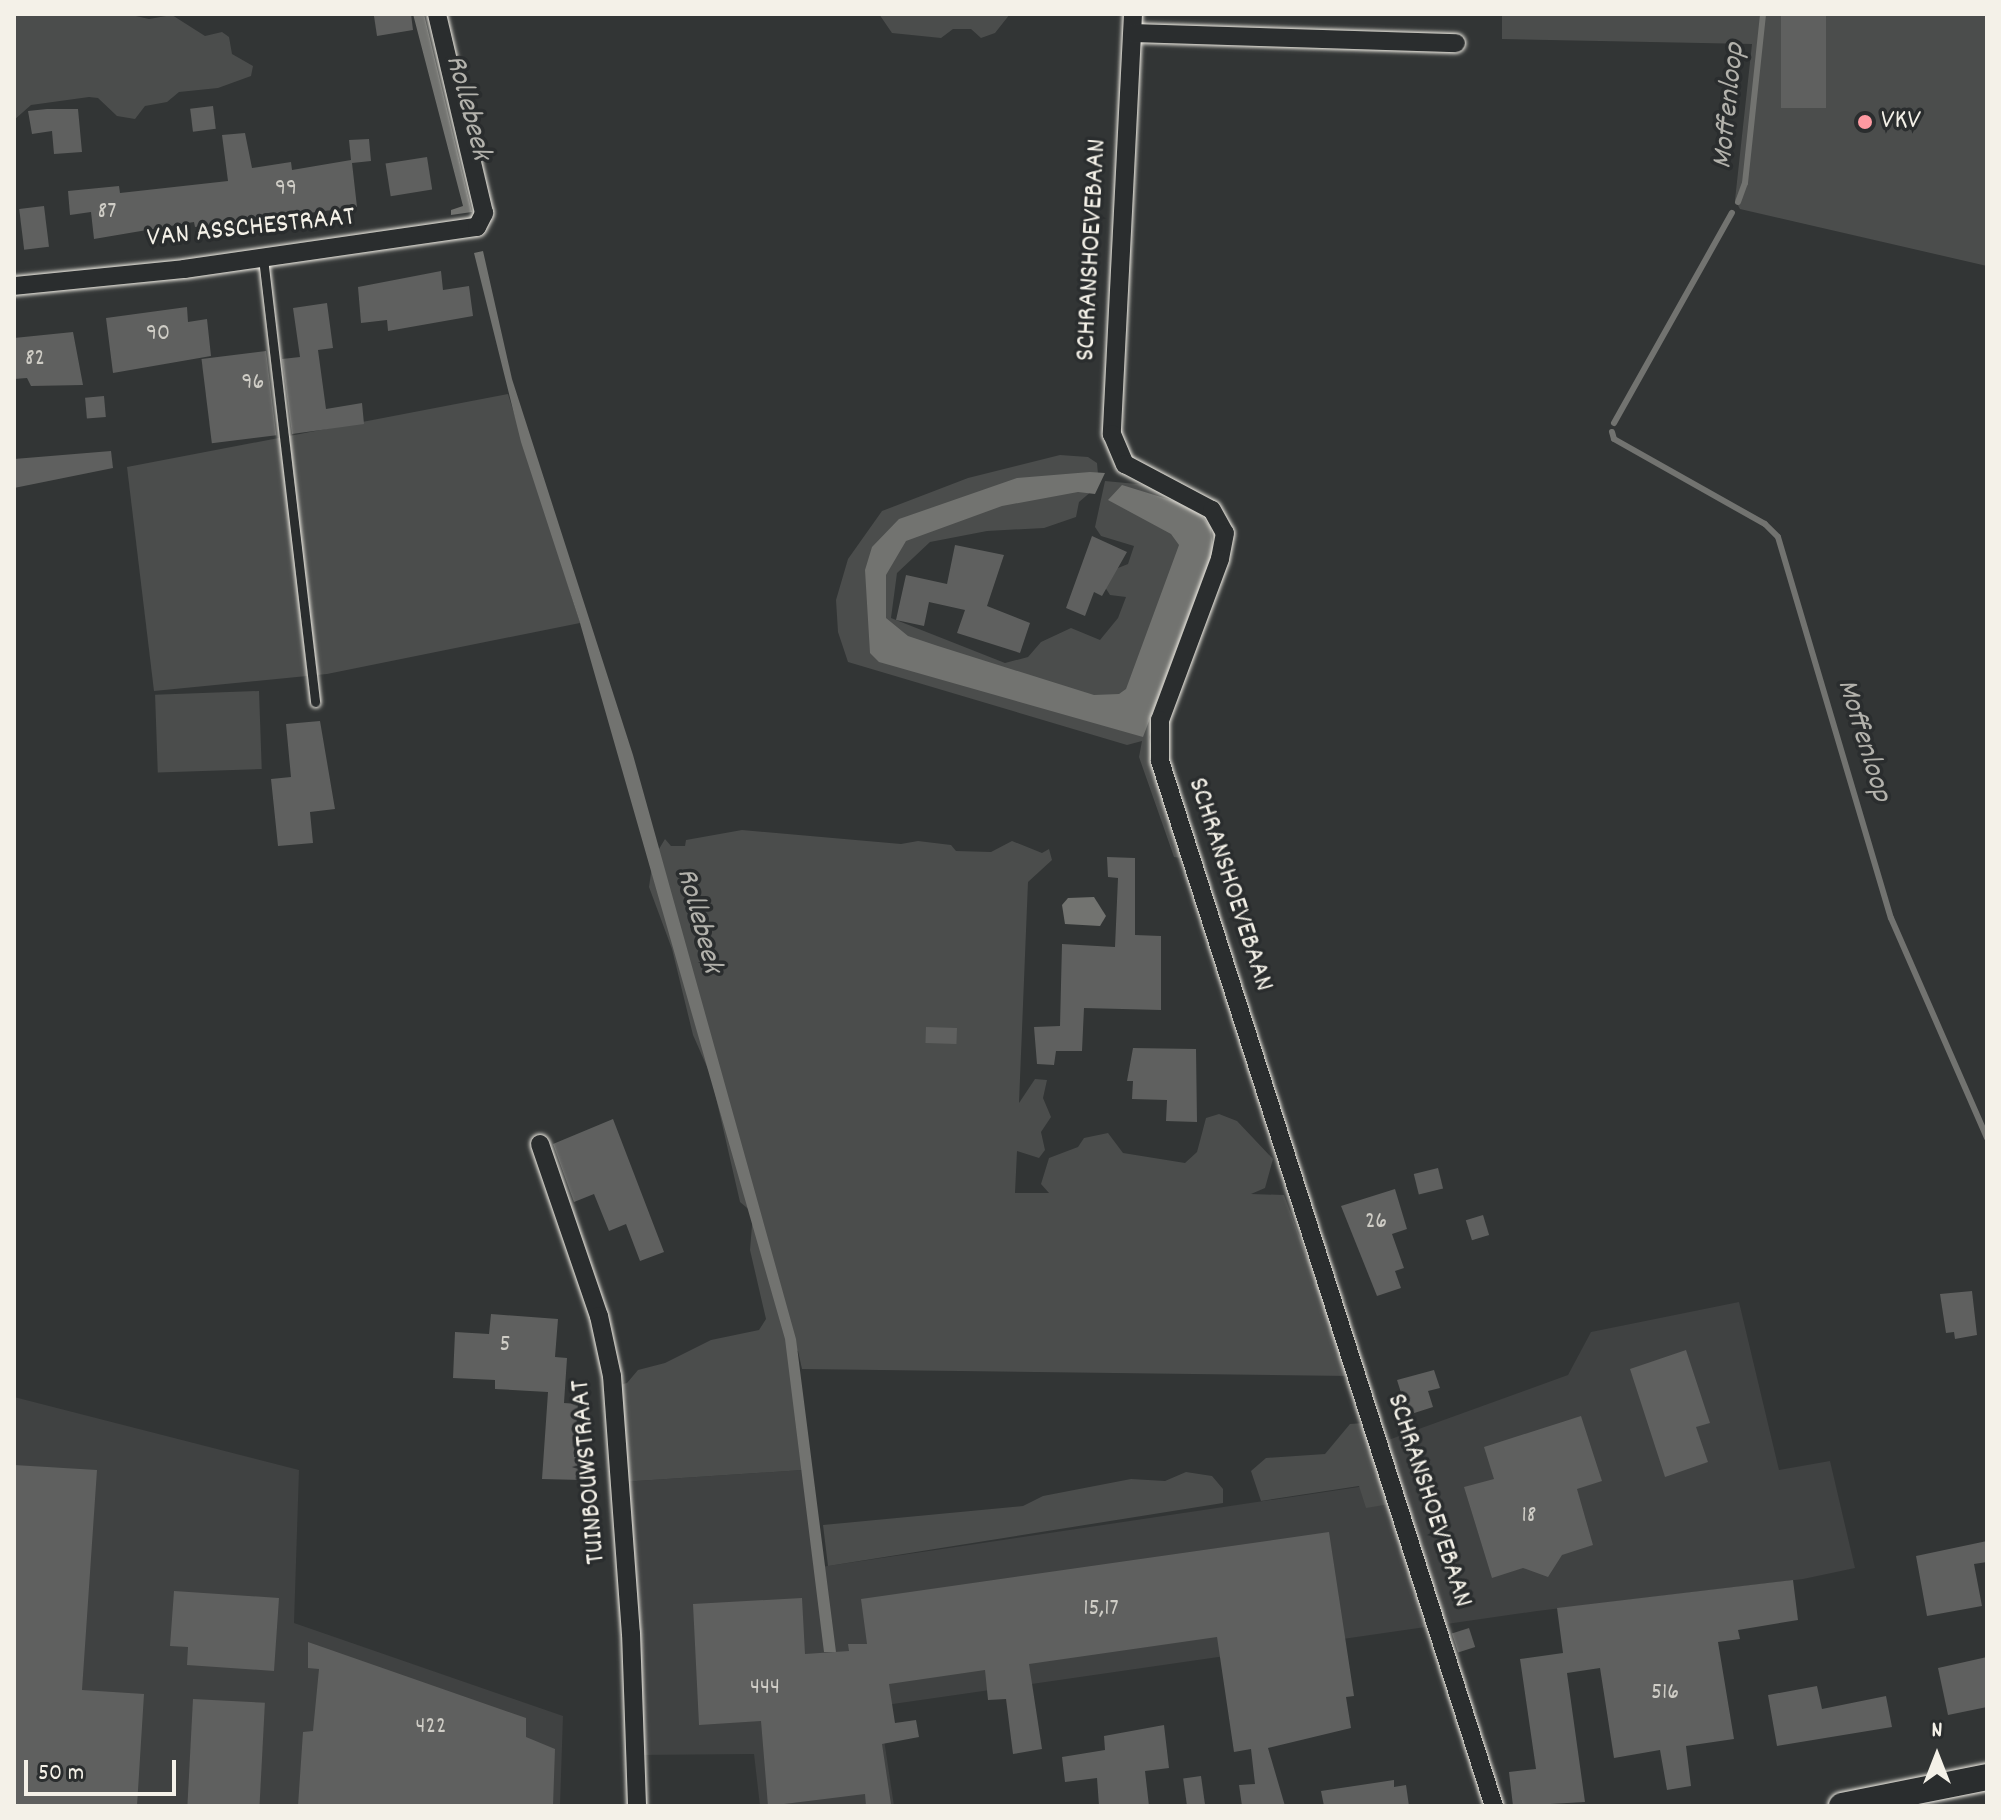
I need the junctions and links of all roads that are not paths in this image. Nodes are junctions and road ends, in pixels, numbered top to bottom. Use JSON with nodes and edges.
{"nodes":[{"id":1,"x":437,"y":14,"type":"edge"},
{"id":2,"x":1134,"y":23,"type":"edge"},
{"id":3,"x":1456,"y":43,"type":"dead end"},
{"id":4,"x":263,"y":258,"type":"junction"},
{"id":5,"x":14,"y":286,"type":"edge"},
{"id":6,"x":315,"y":702,"type":"dead end"},
{"id":7,"x":540,"y":1144,"type":"dead end"},
{"id":8,"x":1987,"y":1777,"type":"edge"},
{"id":9,"x":637,"y":1806,"type":"edge"},
{"id":10,"x":1494,"y":1806,"type":"edge"},
{"id":11,"x":1842,"y":1806,"type":"edge"}],
"edges":[{"from":1,"to":4,"type":"street","name":"VAN ASSCHESTRAAT"},
{"from":2,"to":3,"type":"street"},
{"from":2,"to":10,"type":"street","name":"SCHRANSHOEVEBAAN"},
{"from":4,"to":5,"type":"street","name":"VAN ASSCHESTRAAT"},
{"from":4,"to":6,"type":"lane"},
{"from":7,"to":9,"type":"street","name":"TUINBOUWSTRAAT"},
{"from":8,"to":11,"type":"main road"}]}
